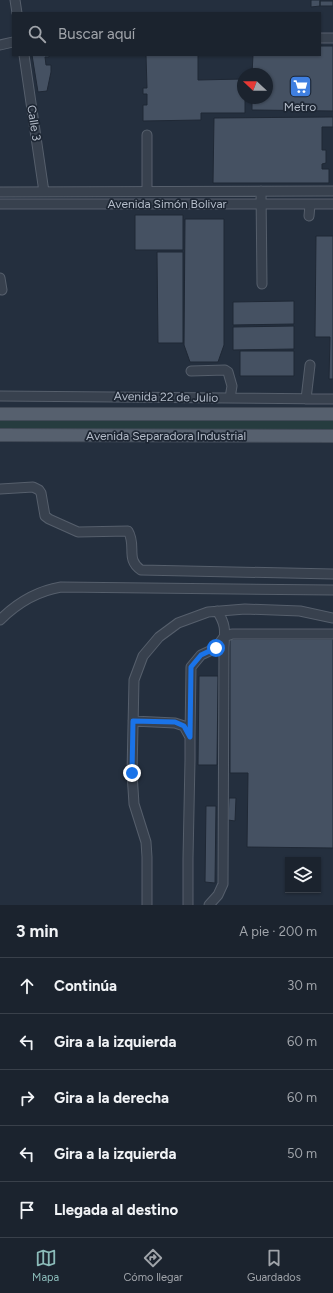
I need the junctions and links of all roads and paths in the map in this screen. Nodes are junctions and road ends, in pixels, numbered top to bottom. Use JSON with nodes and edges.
{"nodes":[{"id":1,"x":16,"y":0,"type":"edge"},
{"id":2,"x":17,"y":12,"type":"edge"},
{"id":3,"x":321,"y":38,"type":"edge"},
{"id":4,"x":333,"y":38,"type":"edge"},
{"id":5,"x":12,"y":42,"type":"edge"},
{"id":6,"x":0,"y":45,"type":"edge"},
{"id":7,"x":24,"y":56,"type":"edge"},
{"id":8,"x":146,"y":135,"type":"dead end"},
{"id":9,"x":147,"y":191,"type":"junction"},
{"id":10,"x":261,"y":191,"type":"junction"},
{"id":11,"x":333,"y":191,"type":"edge"},
{"id":12,"x":0,"y":192,"type":"edge"},
{"id":13,"x":44,"y":192,"type":"junction"},
{"id":14,"x":0,"y":204,"type":"edge"},
{"id":15,"x":333,"y":204,"type":"edge"},
{"id":16,"x":262,"y":205,"type":"junction"},
{"id":17,"x":310,"y":205,"type":"junction"},
{"id":18,"x":309,"y":216,"type":"dead end"},
{"id":19,"x":0,"y":278,"type":"edge"},
{"id":20,"x":262,"y":284,"type":"dead end"},
{"id":21,"x":2,"y":290,"type":"dead end"},
{"id":22,"x":310,"y":365,"type":"dead end"},
{"id":23,"x":190,"y":371,"type":"dead end"},
{"id":24,"x":0,"y":396,"type":"edge"},
{"id":25,"x":230,"y":398,"type":"junction"},
{"id":26,"x":306,"y":399,"type":"junction"},
{"id":27,"x":333,"y":399,"type":"edge"},
{"id":28,"x":0,"y":414,"type":"edge"},
{"id":29,"x":333,"y":414,"type":"edge"},
{"id":30,"x":0,"y":435,"type":"edge"},
{"id":31,"x":333,"y":436,"type":"edge"},
{"id":32,"x":0,"y":489,"type":"edge"},
{"id":33,"x":333,"y":574,"type":"edge"},
{"id":34,"x":333,"y":590,"type":"edge"},
{"id":35,"x":216,"y":611,"type":"junction"},
{"id":36,"x":333,"y":618,"type":"edge"},
{"id":37,"x":0,"y":620,"type":"edge"},
{"id":38,"x":333,"y":634,"type":"edge"},
{"id":39,"x":224,"y":637,"type":"junction"},
{"id":40,"x":133,"y":721,"type":"junction"},
{"id":41,"x":190,"y":737,"type":"junction"},
{"id":42,"x":147,"y":905,"type":"edge"},
{"id":43,"x":188,"y":905,"type":"edge"},
{"id":44,"x":209,"y":905,"type":"edge"}],
"edges":[{"from":1,"to":2,"type":"street"},
{"from":3,"to":4,"type":"street"},
{"from":5,"to":6,"type":"street"},
{"from":7,"to":13,"type":"street","name":"Calle 3"},
{"from":8,"to":9,"type":"street"},
{"from":9,"to":10,"type":"street","name":"Avenida Simón Bolivar"},
{"from":9,"to":13,"type":"street","name":"Avenida Simón Bolivar"},
{"from":10,"to":11,"type":"street","name":"Avenida Simón Bolivar"},
{"from":10,"to":16,"type":"street"},
{"from":12,"to":13,"type":"street","name":"Avenida Simón Bolivar"},
{"from":14,"to":16,"type":"street","name":"Avenida Simón Bolivar"},
{"from":15,"to":17,"type":"street","name":"Avenida Simón Bolivar"},
{"from":16,"to":17,"type":"street","name":"Avenida Simón Bolivar"},
{"from":16,"to":20,"type":"street"},
{"from":17,"to":18,"type":"street"},
{"from":19,"to":21,"type":"street"},
{"from":22,"to":26,"type":"street"},
{"from":23,"to":25,"type":"street"},
{"from":24,"to":25,"type":"street","name":"Avenida 22 de Julio"},
{"from":25,"to":26,"type":"street","name":"Avenida 22 de Julio"},
{"from":26,"to":27,"type":"street","name":"Avenida 22 de Julio"},
{"from":28,"to":29,"type":"main road","name":"Avenida Separadora Industrial"},
{"from":30,"to":31,"type":"main road","name":"Avenida Separadora Industrial"},
{"from":32,"to":33,"type":"street"},
{"from":34,"to":37,"type":"street"},
{"from":35,"to":36,"type":"street"},
{"from":35,"to":39,"type":"street"},
{"from":35,"to":40,"type":"street"},
{"from":38,"to":39,"type":"street"},
{"from":39,"to":41,"type":"street"},
{"from":39,"to":44,"type":"street"},
{"from":40,"to":41,"type":"street"},
{"from":40,"to":42,"type":"street"},
{"from":41,"to":43,"type":"street"}]}
